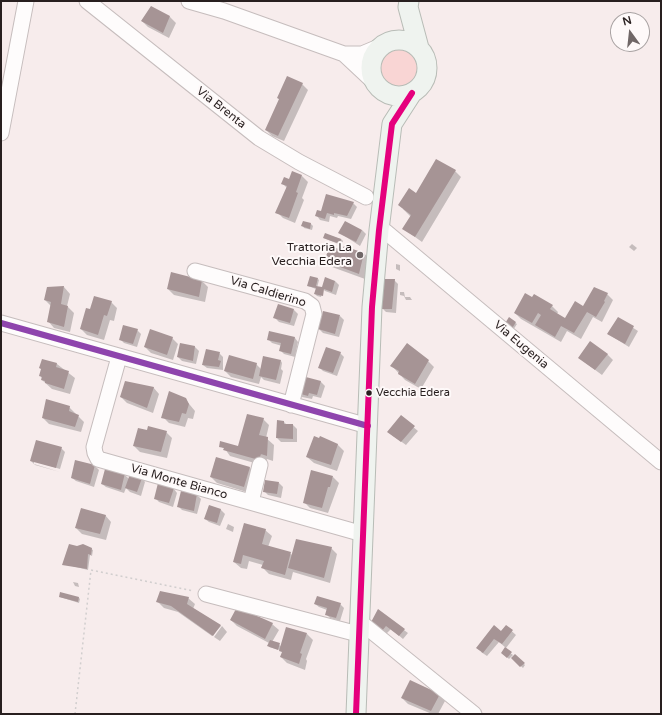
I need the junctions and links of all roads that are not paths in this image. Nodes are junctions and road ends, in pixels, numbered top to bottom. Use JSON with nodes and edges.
{"nodes":[{"id":1,"x":26,"y":1,"type":"edge"},
{"id":2,"x":87,"y":1,"type":"edge"},
{"id":3,"x":189,"y":1,"type":"edge"},
{"id":4,"x":408,"y":4,"type":"edge"},
{"id":5,"x":383,"y":44,"type":"junction"},
{"id":6,"x":420,"y":48,"type":"junction"},
{"id":7,"x":344,"y":54,"type":"junction"},
{"id":8,"x":377,"y":86,"type":"junction"},
{"id":9,"x":412,"y":93,"type":"junction"},
{"id":10,"x":392,"y":124,"type":"junction"},
{"id":11,"x":1,"y":133,"type":"edge"},
{"id":12,"x":366,"y":197,"type":"dead end"},
{"id":13,"x":379,"y":230,"type":"junction"},
{"id":14,"x":195,"y":271,"type":"dead end"},
{"id":15,"x":1,"y":323,"type":"edge"},
{"id":16,"x":119,"y":357,"type":"junction"},
{"id":17,"x":291,"y":405,"type":"junction"},
{"id":18,"x":368,"y":426,"type":"junction"},
{"id":19,"x":661,"y":462,"type":"edge"},
{"id":20,"x":260,"y":465,"type":"dead end"},
{"id":21,"x":251,"y":502,"type":"junction"},
{"id":22,"x":363,"y":534,"type":"junction"},
{"id":23,"x":206,"y":594,"type":"road end"},
{"id":24,"x":359,"y":627,"type":"junction"},
{"id":25,"x":356,"y":714,"type":"edge"},
{"id":26,"x":474,"y":714,"type":"edge"}],
"edges":[{"from":1,"to":11,"type":"street"},
{"from":2,"to":12,"type":"street","name":"Via Brenta"},
{"from":3,"to":7,"type":"street"},
{"from":4,"to":5,"type":"main road"},
{"from":4,"to":6,"type":"main road"},
{"from":5,"to":6,"type":"main road"},
{"from":5,"to":7,"type":"street"},
{"from":5,"to":8,"type":"main road"},
{"from":6,"to":9,"type":"main road"},
{"from":7,"to":8,"type":"street"},
{"from":8,"to":9,"type":"main road"},
{"from":8,"to":10,"type":"main road"},
{"from":9,"to":10,"type":"main road"},
{"from":10,"to":13,"type":"main road"},
{"from":13,"to":18,"type":"main road"},
{"from":13,"to":19,"type":"street","name":"Via Eugenia"},
{"from":14,"to":17,"type":"street","name":"Via Caldierino"},
{"from":15,"to":16,"type":"street"},
{"from":16,"to":17,"type":"street"},
{"from":16,"to":21,"type":"street","name":"Via Monte Bianco"},
{"from":17,"to":18,"type":"street"},
{"from":18,"to":22,"type":"main road"},
{"from":20,"to":21,"type":"street"},
{"from":21,"to":22,"type":"street","name":"Via Monte Bianco"},
{"from":22,"to":24,"type":"main road"},
{"from":23,"to":24,"type":"street"},
{"from":24,"to":25,"type":"main road"},
{"from":24,"to":26,"type":"street"}]}
